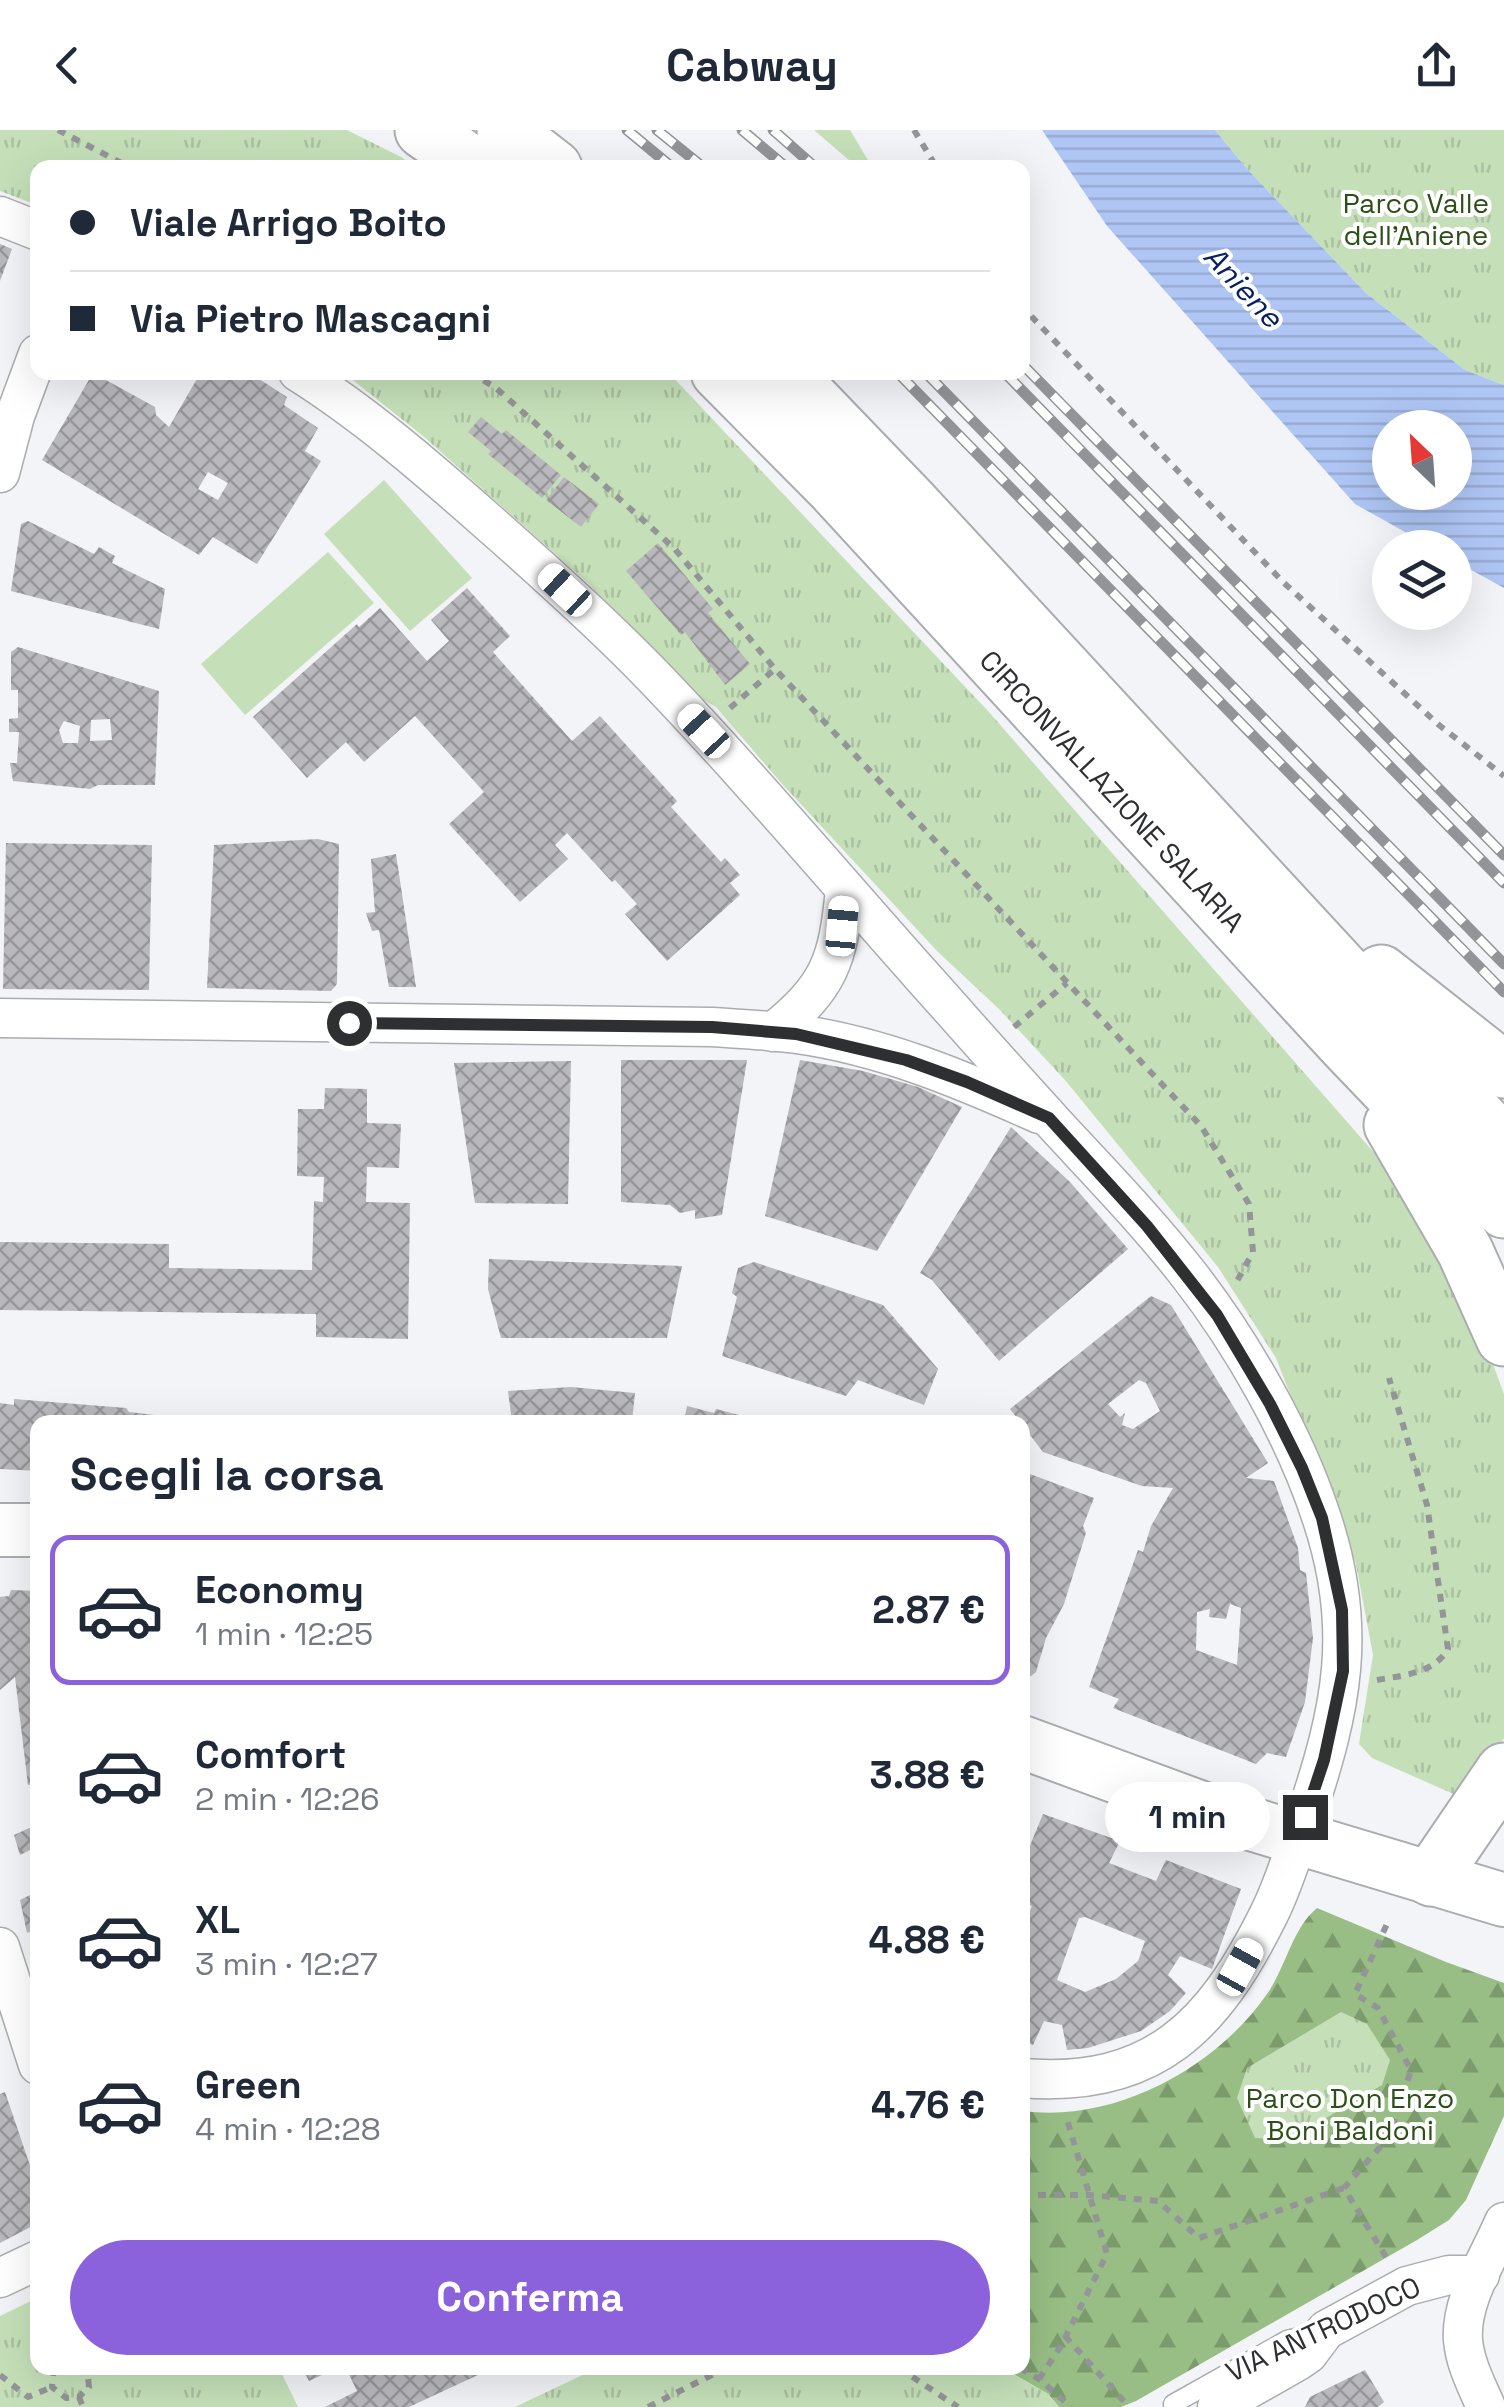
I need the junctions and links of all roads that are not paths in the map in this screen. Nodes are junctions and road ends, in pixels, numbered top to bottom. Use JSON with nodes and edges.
{"nodes":[{"id":1,"x":424,"y":130,"type":"edge"},
{"id":2,"x":505,"y":130,"type":"edge"},
{"id":3,"x":466,"y":160,"type":"edge"},
{"id":4,"x":544,"y":160,"type":"edge"},
{"id":5,"x":0,"y":216,"type":"edge"},
{"id":6,"x":30,"y":228,"type":"edge"},
{"id":7,"x":30,"y":376,"type":"edge"},
{"id":8,"x":309,"y":380,"type":"edge"},
{"id":9,"x":727,"y":380,"type":"edge"},
{"id":10,"x":792,"y":380,"type":"edge"},
{"id":11,"x":0,"y":473,"type":"edge"},
{"id":12,"x":845,"y":889,"type":"junction"},
{"id":13,"x":1273,"y":898,"type":"junction"},
{"id":14,"x":0,"y":1018,"type":"edge"},
{"id":15,"x":773,"y":1032,"type":"junction"},
{"id":16,"x":1346,"y":1045,"type":"junction"},
{"id":17,"x":1504,"y":1070,"type":"edge"},
{"id":18,"x":1049,"y":1118,"type":"junction"},
{"id":19,"x":1504,"y":1145,"type":"edge"},
{"id":20,"x":1504,"y":1210,"type":"edge"},
{"id":21,"x":1504,"y":1338,"type":"edge"},
{"id":22,"x":0,"y":1530,"type":"edge"},
{"id":23,"x":30,"y":1530,"type":"edge"},
{"id":24,"x":1030,"y":1745,"type":"edge"},
{"id":25,"x":1504,"y":1771,"type":"edge"},
{"id":26,"x":1298,"y":1838,"type":"junction"},
{"id":27,"x":1430,"y":1878,"type":"junction"},
{"id":28,"x":1504,"y":1900,"type":"edge"},
{"id":29,"x":0,"y":1947,"type":"edge"},
{"id":30,"x":30,"y":2040,"type":"edge"},
{"id":31,"x":1030,"y":2078,"type":"edge"},
{"id":32,"x":1504,"y":2222,"type":"edge"},
{"id":33,"x":30,"y":2264,"type":"edge"},
{"id":34,"x":1480,"y":2275,"type":"junction"},
{"id":35,"x":0,"y":2278,"type":"edge"},
{"id":36,"x":1326,"y":2330,"type":"junction"},
{"id":37,"x":1172,"y":2404,"type":"dead end"},
{"id":38,"x":1217,"y":2407,"type":"edge"},
{"id":39,"x":1486,"y":2407,"type":"edge"}],
"edges":[{"from":1,"to":3,"type":"highway"},
{"from":2,"to":4,"type":"highway"},
{"from":5,"to":6,"type":"street"},
{"from":7,"to":11,"type":"street"},
{"from":8,"to":12,"type":"street"},
{"from":9,"to":16,"type":"highway","name":"CIRCONVALLAZIONE SALARIA"},
{"from":10,"to":13,"type":"highway","name":"CIRCONVALLAZIONE SALARIA"},
{"from":12,"to":15,"type":"street"},
{"from":12,"to":18,"type":"street"},
{"from":13,"to":17,"type":"highway"},
{"from":13,"to":19,"type":"highway","name":"CIRCONVALLAZIONE SALARIA"},
{"from":14,"to":15,"type":"street"},
{"from":15,"to":18,"type":"street"},
{"from":16,"to":20,"type":"highway","name":"CIRCONVALLAZIONE SALARIA"},
{"from":16,"to":21,"type":"highway"},
{"from":18,"to":26,"type":"street"},
{"from":22,"to":23,"type":"main road"},
{"from":24,"to":26,"type":"main road"},
{"from":25,"to":27,"type":"highway"},
{"from":26,"to":27,"type":"main road"},
{"from":26,"to":31,"type":"street"},
{"from":27,"to":28,"type":"main road"},
{"from":29,"to":30,"type":"street"},
{"from":32,"to":34,"type":"street"},
{"from":33,"to":35,"type":"street"},
{"from":34,"to":36,"type":"street","name":"VIA ANTRODOCO"},
{"from":34,"to":39,"type":"street"},
{"from":36,"to":37,"type":"lane","name":"VIA ANTRODOCO"},
{"from":36,"to":38,"type":"street"}]}
